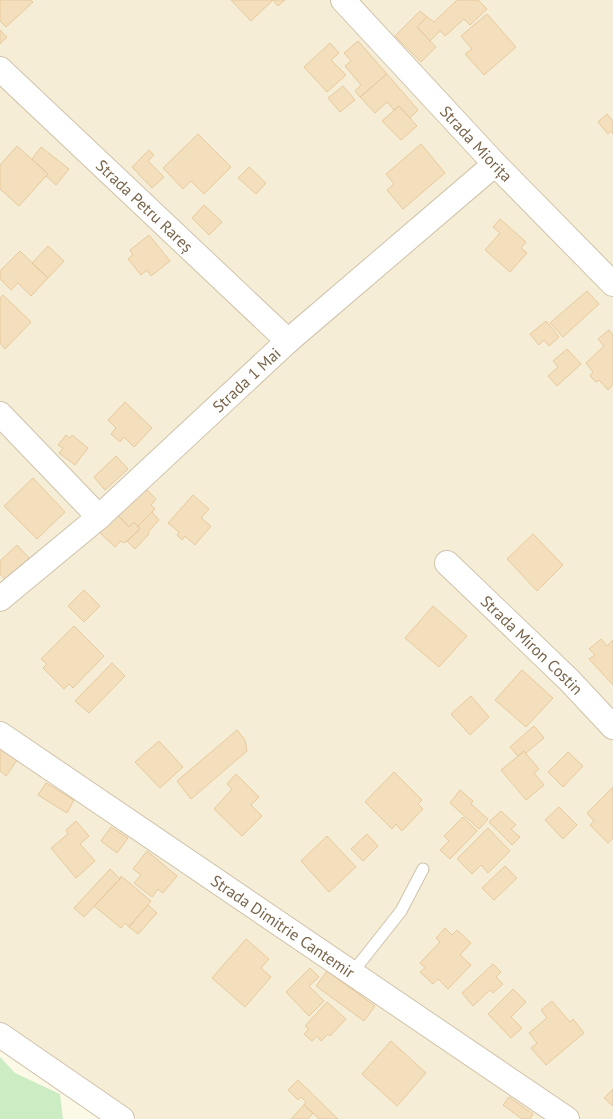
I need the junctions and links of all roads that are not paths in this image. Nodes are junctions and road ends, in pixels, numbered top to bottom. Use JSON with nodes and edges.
{"nodes":[{"id":1,"x":343,"y":0,"type":"edge"},
{"id":2,"x":0,"y":69,"type":"edge"},
{"id":3,"x":495,"y":164,"type":"junction"},
{"id":4,"x":611,"y":279,"type":"edge"},
{"id":5,"x":288,"y":341,"type":"junction"},
{"id":6,"x":0,"y":414,"type":"edge"},
{"id":7,"x":99,"y":517,"type":"junction"},
{"id":8,"x":447,"y":563,"type":"dead end"},
{"id":9,"x":0,"y":599,"type":"edge"},
{"id":10,"x":613,"y":727,"type":"edge"},
{"id":11,"x":0,"y":734,"type":"edge"},
{"id":12,"x":423,"y":869,"type":"dead end"},
{"id":13,"x":352,"y":973,"type":"junction"},
{"id":14,"x":0,"y":1035,"type":"edge"},
{"id":15,"x":122,"y":1119,"type":"edge"},
{"id":16,"x":567,"y":1119,"type":"edge"}],
"edges":[{"from":1,"to":3,"type":"street","name":"Strada Miorița"},
{"from":2,"to":5,"type":"street","name":"Strada Petru Rareș"},
{"from":3,"to":4,"type":"street","name":"Strada Miorița"},
{"from":3,"to":5,"type":"street","name":"Strada 1 Mai"},
{"from":5,"to":7,"type":"street","name":"Strada 1 Mai"},
{"from":6,"to":7,"type":"street"},
{"from":7,"to":9,"type":"street","name":"Strada 1 Mai"},
{"from":8,"to":10,"type":"street","name":"Strada Miron Costin"},
{"from":11,"to":13,"type":"street","name":"Strada Dimitrie Cantemir"},
{"from":12,"to":13,"type":"lane"},
{"from":13,"to":16,"type":"street","name":"Strada Dimitrie Cantemir"},
{"from":14,"to":15,"type":"street"}]}
